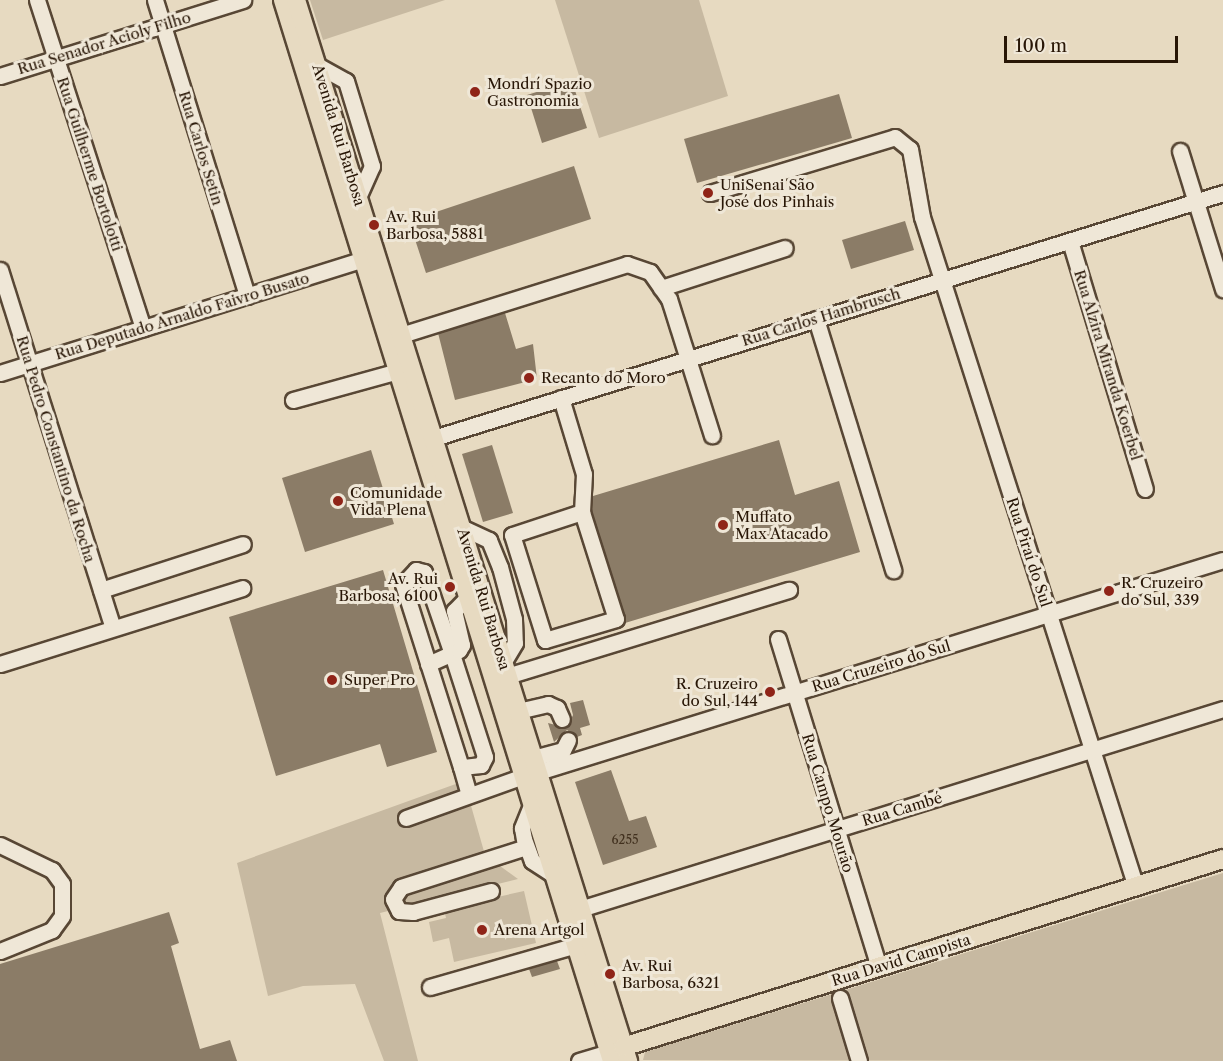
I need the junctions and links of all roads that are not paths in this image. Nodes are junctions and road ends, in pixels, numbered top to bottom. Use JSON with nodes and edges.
{"nodes":[{"id":1,"x":38,"y":0,"type":"edge"},
{"id":2,"x":154,"y":0,"type":"edge"},
{"id":3,"x":243,"y":0,"type":"edge"},
{"id":4,"x":283,"y":0,"type":"edge"},
{"id":5,"x":296,"y":0,"type":"edge"},
{"id":6,"x":162,"y":25,"type":"junction"},
{"id":7,"x":56,"y":58,"type":"junction"},
{"id":8,"x":0,"y":76,"type":"edge"},
{"id":9,"x":1180,"y":151,"type":"dead end"},
{"id":10,"x":710,"y":193,"type":"dead end"},
{"id":11,"x":1223,"y":193,"type":"edge"},
{"id":12,"x":1196,"y":201,"type":"junction"},
{"id":13,"x":1070,"y":241,"type":"junction"},
{"id":14,"x":785,"y":248,"type":"dead end"},
{"id":15,"x":363,"y":260,"type":"junction"},
{"id":16,"x":0,"y":270,"type":"edge"},
{"id":17,"x":942,"y":280,"type":"junction"},
{"id":18,"x":1223,"y":289,"type":"edge"},
{"id":19,"x":665,"y":293,"type":"junction"},
{"id":20,"x":248,"y":296,"type":"junction"},
{"id":21,"x":816,"y":319,"type":"junction"},
{"id":22,"x":143,"y":328,"type":"junction"},
{"id":23,"x":401,"y":334,"type":"junction"},
{"id":24,"x":688,"y":359,"type":"junction"},
{"id":25,"x":30,"y":364,"type":"junction"},
{"id":26,"x":398,"y":371,"type":"junction"},
{"id":27,"x":0,"y":373,"type":"edge"},
{"id":28,"x":561,"y":398,"type":"junction"},
{"id":29,"x":292,"y":400,"type":"dead end"},
{"id":30,"x":712,"y":435,"type":"dead end"},
{"id":31,"x":426,"y":440,"type":"junction"},
{"id":32,"x":1145,"y":489,"type":"dead end"},
{"id":33,"x":582,"y":512,"type":"junction"},
{"id":34,"x":461,"y":527,"type":"junction"},
{"id":35,"x":243,"y":544,"type":"dead end"},
{"id":36,"x":1223,"y":560,"type":"edge"},
{"id":37,"x":520,"y":561,"type":"junction"},
{"id":38,"x":500,"y":567,"type":"junction"},
{"id":39,"x":893,"y":570,"type":"dead end"},
{"id":40,"x":242,"y":588,"type":"dead end"},
{"id":41,"x":100,"y":590,"type":"junction"},
{"id":42,"x":789,"y":590,"type":"dead end"},
{"id":43,"x":468,"y":597,"type":"junction"},
{"id":44,"x":1048,"y":614,"type":"junction"},
{"id":45,"x":113,"y":628,"type":"junction"},
{"id":46,"x":778,"y":639,"type":"dead end"},
{"id":47,"x":452,"y":654,"type":"junction"},
{"id":48,"x":1,"y":659,"type":"edge"},
{"id":49,"x":428,"y":664,"type":"junction"},
{"id":50,"x":506,"y":669,"type":"junction"},
{"id":51,"x":794,"y":693,"type":"junction"},
{"id":52,"x":1223,"y":709,"type":"edge"},
{"id":53,"x":519,"y":711,"type":"junction"},
{"id":54,"x":562,"y":718,"type":"dead end"},
{"id":55,"x":568,"y":740,"type":"dead end"},
{"id":56,"x":1092,"y":750,"type":"junction"},
{"id":57,"x":461,"y":767,"type":"junction"},
{"id":58,"x":532,"y":769,"type":"junction"},
{"id":59,"x":469,"y":795,"type":"junction"},
{"id":60,"x":532,"y":802,"type":"junction"},
{"id":61,"x":406,"y":818,"type":"dead end"},
{"id":62,"x":836,"y":830,"type":"junction"},
{"id":63,"x":0,"y":845,"type":"edge"},
{"id":64,"x":526,"y":846,"type":"junction"},
{"id":65,"x":1223,"y":859,"type":"edge"},
{"id":66,"x":555,"y":876,"type":"junction"},
{"id":67,"x":1136,"y":887,"type":"junction"},
{"id":68,"x":491,"y":891,"type":"dead end"},
{"id":69,"x":580,"y":909,"type":"junction"},
{"id":70,"x":576,"y":945,"type":"junction"},
{"id":71,"x":0,"y":951,"type":"edge"},
{"id":72,"x":879,"y":967,"type":"junction"},
{"id":73,"x":430,"y":987,"type":"dead end"},
{"id":74,"x":840,"y":998,"type":"dead end"},
{"id":75,"x":618,"y":1055,"type":"edge"},
{"id":76,"x":579,"y":1061,"type":"edge"},
{"id":77,"x":858,"y":1061,"type":"edge"}],
"edges":[{"from":1,"to":7,"type":"street","name":"Rua Guilherme Bortolotti"},
{"from":2,"to":6,"type":"street","name":"Rua Carlos Setin"},
{"from":3,"to":6,"type":"street","name":"Rua Senador Acioly Filho"},
{"from":4,"to":15,"type":"main road","name":"Avenida Rui Barbosa"},
{"from":5,"to":23,"type":"main road","name":"Avenida Rui Barbosa"},
{"from":6,"to":7,"type":"street","name":"Rua Senador Acioly Filho"},
{"from":6,"to":20,"type":"street","name":"Rua Carlos Setin"},
{"from":7,"to":8,"type":"street","name":"Rua Senador Acioly Filho"},
{"from":7,"to":22,"type":"street","name":"Rua Guilherme Bortolotti"},
{"from":9,"to":12,"type":"street"},
{"from":10,"to":17,"type":"street","name":"Rua Piraí do Sul"},
{"from":11,"to":12,"type":"street","name":"Rua Carlos Hambrusch"},
{"from":12,"to":13,"type":"street","name":"Rua Carlos Hambrusch"},
{"from":12,"to":18,"type":"street"},
{"from":13,"to":17,"type":"street","name":"Rua Carlos Hambrusch"},
{"from":13,"to":32,"type":"street","name":"Rua Alzira Miranda Koerbel"},
{"from":14,"to":19,"type":"street"},
{"from":15,"to":20,"type":"street","name":"Rua Deputado Arnaldo Faivro Busato"},
{"from":15,"to":26,"type":"main road","name":"Avenida Rui Barbosa"},
{"from":16,"to":25,"type":"street","name":"Rua Pedro Constantino da Rocha"},
{"from":17,"to":21,"type":"street","name":"Rua Carlos Hambrusch"},
{"from":17,"to":44,"type":"street","name":"Rua Piraí do Sul"},
{"from":19,"to":23,"type":"street"},
{"from":19,"to":24,"type":"street"},
{"from":20,"to":22,"type":"street","name":"Rua Deputado Arnaldo Faivro Busato"},
{"from":21,"to":24,"type":"street","name":"Rua Carlos Hambrusch"},
{"from":21,"to":39,"type":"street"},
{"from":22,"to":25,"type":"street","name":"Rua Deputado Arnaldo Faivro Busato"},
{"from":23,"to":31,"type":"main road","name":"Avenida Rui Barbosa"},
{"from":24,"to":28,"type":"street","name":"Rua Carlos Hambrusch"},
{"from":24,"to":30,"type":"street"},
{"from":25,"to":27,"type":"street","name":"Rua Deputado Arnaldo Faivro Busato"},
{"from":25,"to":41,"type":"street","name":"Rua Pedro Constantino da Rocha"},
{"from":26,"to":29,"type":"street"},
{"from":26,"to":31,"type":"main road","name":"Avenida Rui Barbosa"},
{"from":28,"to":31,"type":"street","name":"Rua Carlos Hambrusch"},
{"from":28,"to":33,"type":"street"},
{"from":31,"to":34,"type":"main road","name":"Avenida Rui Barbosa"},
{"from":31,"to":43,"type":"main road","name":"Avenida Rui Barbosa"},
{"from":33,"to":37,"type":"street"},
{"from":33,"to":37,"type":"street"},
{"from":34,"to":38,"type":"street"},
{"from":34,"to":50,"type":"main road","name":"Avenida Rui Barbosa"},
{"from":35,"to":41,"type":"street"},
{"from":36,"to":44,"type":"street","name":"Rua Cruzeiro do Sul"},
{"from":37,"to":38,"type":"street"},
{"from":38,"to":50,"type":"street"},
{"from":40,"to":45,"type":"street"},
{"from":41,"to":45,"type":"street","name":"Rua Pedro Constantino da Rocha"},
{"from":42,"to":50,"type":"street"},
{"from":43,"to":47,"type":"street"},
{"from":43,"to":58,"type":"main road","name":"Avenida Rui Barbosa"},
{"from":44,"to":51,"type":"street","name":"Rua Cruzeiro do Sul"},
{"from":44,"to":56,"type":"street","name":"Rua Piraí do Sul"},
{"from":45,"to":48,"type":"street"},
{"from":46,"to":51,"type":"street","name":"Rua Campo Mourão"},
{"from":47,"to":49,"type":"street"},
{"from":47,"to":49,"type":"street"},
{"from":47,"to":57,"type":"street"},
{"from":49,"to":57,"type":"street"},
{"from":50,"to":53,"type":"main road","name":"Avenida Rui Barbosa"},
{"from":51,"to":58,"type":"street","name":"Rua Cruzeiro do Sul"},
{"from":51,"to":62,"type":"street","name":"Rua Campo Mourão"},
{"from":52,"to":56,"type":"street","name":"Rua Cambé"},
{"from":53,"to":54,"type":"street"},
{"from":53,"to":58,"type":"main road","name":"Avenida Rui Barbosa"},
{"from":55,"to":58,"type":"street"},
{"from":56,"to":62,"type":"street","name":"Rua Cambé"},
{"from":56,"to":67,"type":"street","name":"Rua Piraí do Sul"},
{"from":57,"to":59,"type":"street"},
{"from":58,"to":59,"type":"street"},
{"from":58,"to":60,"type":"main road","name":"Avenida Rui Barbosa"},
{"from":58,"to":69,"type":"main road","name":"Avenida Rui Barbosa"},
{"from":59,"to":61,"type":"street"},
{"from":60,"to":64,"type":"street"},
{"from":60,"to":66,"type":"main road","name":"Avenida Rui Barbosa"},
{"from":62,"to":69,"type":"street","name":"Rua Cambé"},
{"from":62,"to":72,"type":"street","name":"Rua Campo Mourão"},
{"from":63,"to":71,"type":"street"},
{"from":64,"to":66,"type":"street"},
{"from":64,"to":68,"type":"street"},
{"from":65,"to":67,"type":"main road","name":"Rua David Campista"},
{"from":66,"to":70,"type":"main road","name":"Avenida Rui Barbosa"},
{"from":67,"to":72,"type":"main road","name":"Rua David Campista"},
{"from":69,"to":75,"type":"main road","name":"Avenida Rui Barbosa"},
{"from":70,"to":73,"type":"street"},
{"from":70,"to":75,"type":"main road","name":"Avenida Rui Barbosa"},
{"from":72,"to":75,"type":"main road","name":"Rua David Campista"},
{"from":74,"to":77,"type":"street"},
{"from":75,"to":76,"type":"street","name":"Rua David Campista"}]}
